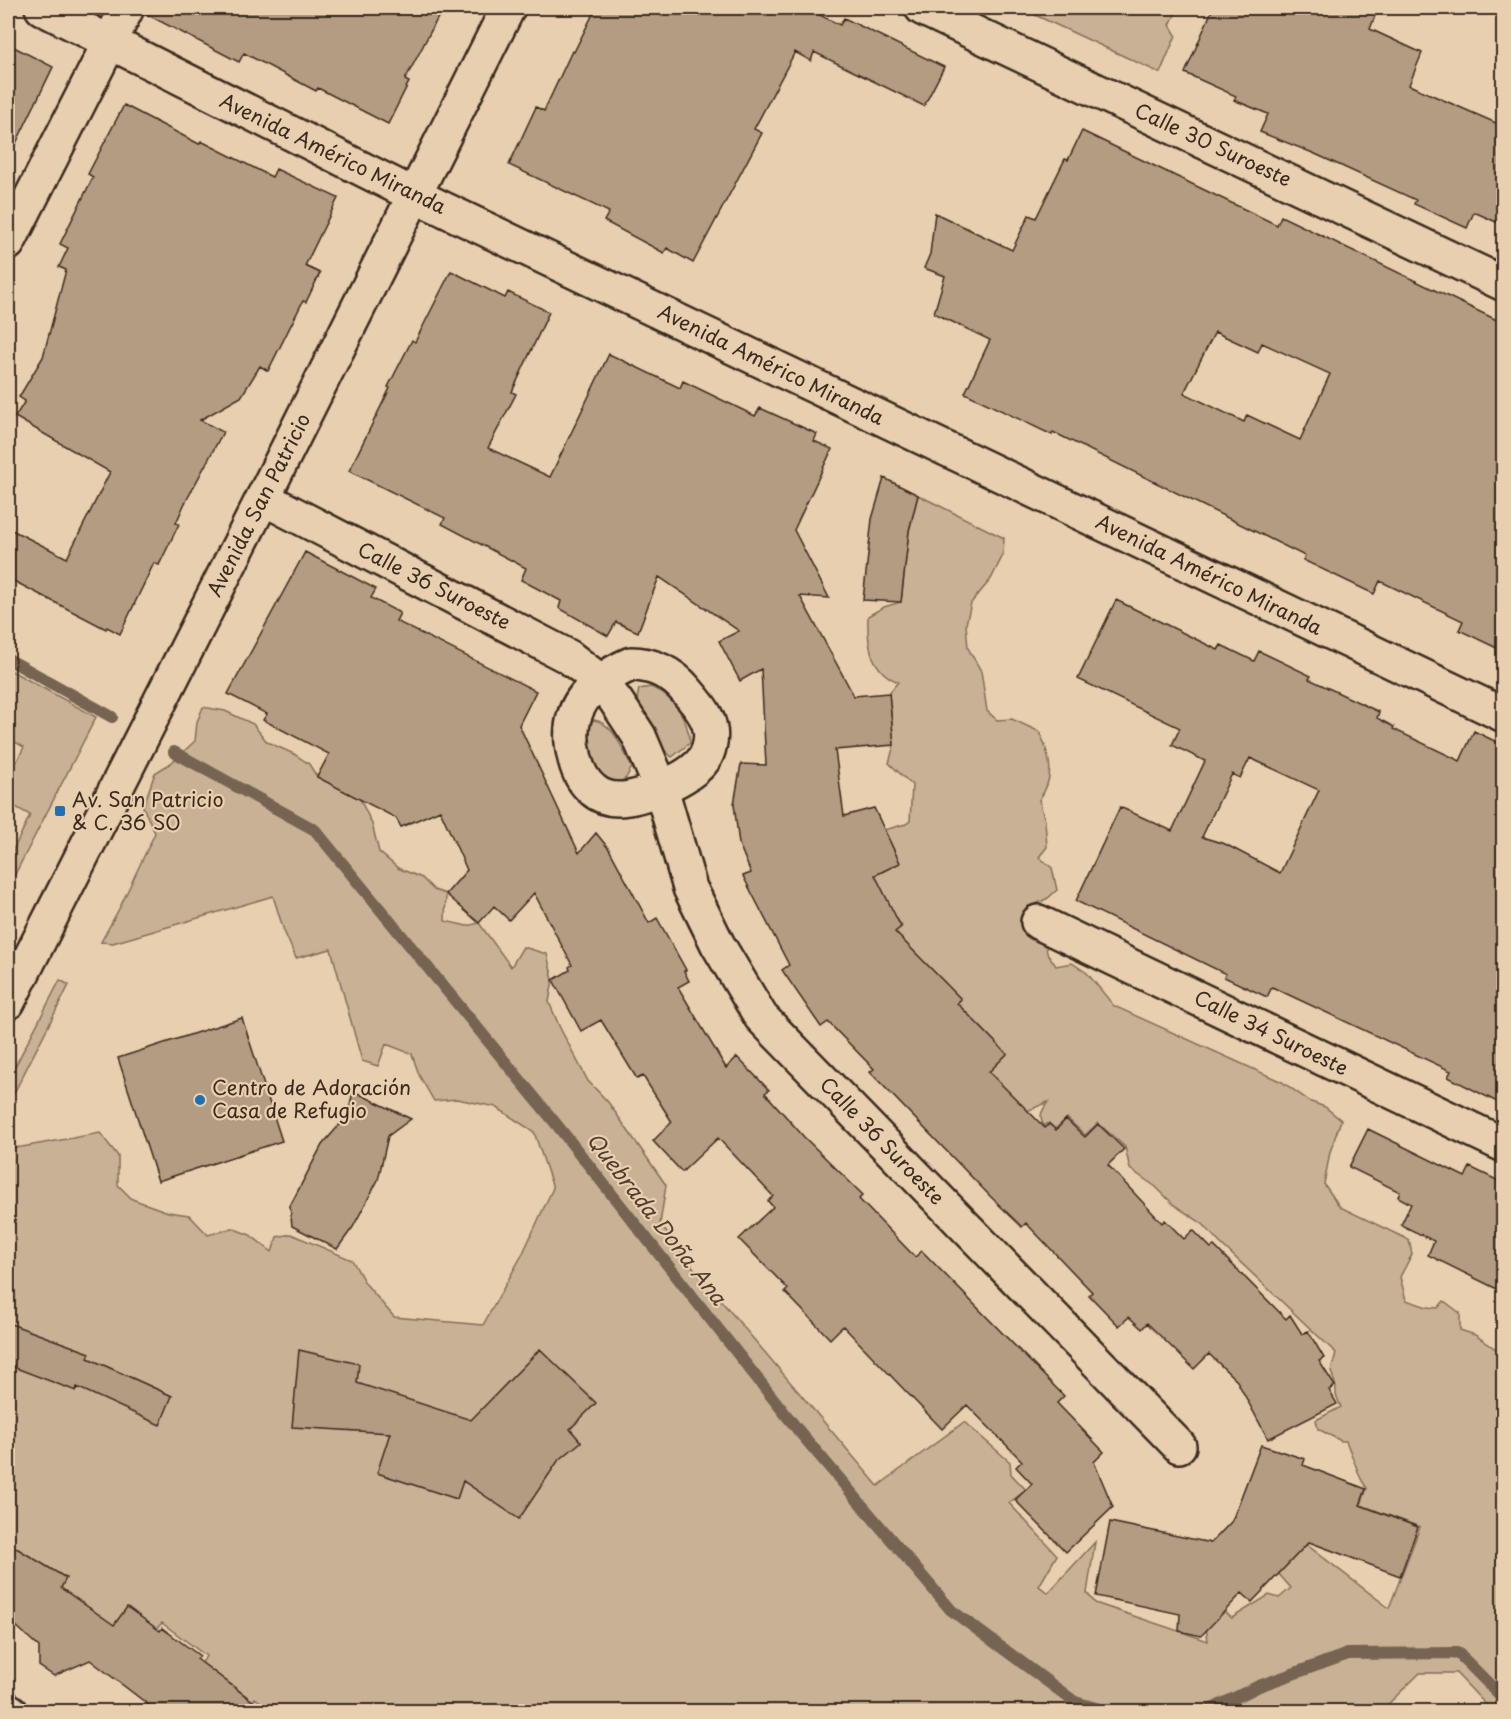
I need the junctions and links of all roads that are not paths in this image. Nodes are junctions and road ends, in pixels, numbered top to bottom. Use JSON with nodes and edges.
{"nodes":[{"id":1,"x":42,"y":8,"type":"edge"},
{"id":2,"x":127,"y":8,"type":"edge"},
{"id":3,"x":508,"y":8,"type":"edge"},
{"id":4,"x":922,"y":8,"type":"edge"},
{"id":5,"x":109,"y":42,"type":"junction"},
{"id":6,"x":414,"y":195,"type":"junction"},
{"id":7,"x":8,"y":243,"type":"edge"},
{"id":8,"x":1503,"y":284,"type":"edge"},
{"id":9,"x":263,"y":498,"type":"junction"},
{"id":10,"x":600,"y":681,"type":"junction"},
{"id":11,"x":1503,"y":715,"type":"edge"},
{"id":12,"x":661,"y":788,"type":"junction"},
{"id":13,"x":1038,"y":922,"type":"dead end"},
{"id":14,"x":8,"y":1002,"type":"edge"},
{"id":15,"x":1503,"y":1145,"type":"edge"},
{"id":16,"x":1179,"y":1446,"type":"dead end"}],
"edges":[{"from":1,"to":5,"type":"street","name":"Avenida Américo Miranda"},
{"from":2,"to":5,"type":"street"},
{"from":3,"to":6,"type":"street","name":"Avenida San Patricio"},
{"from":4,"to":8,"type":"street","name":"Calle 30 Suroeste"},
{"from":5,"to":6,"type":"street","name":"Avenida Américo Miranda"},
{"from":5,"to":7,"type":"street"},
{"from":6,"to":9,"type":"street","name":"Avenida San Patricio"},
{"from":6,"to":11,"type":"street","name":"Avenida Américo Miranda"},
{"from":9,"to":10,"type":"street","name":"Calle 36 Suroeste"},
{"from":9,"to":14,"type":"street","name":"Avenida San Patricio"},
{"from":10,"to":12,"type":"street","name":"Calle 36 Suroeste"},
{"from":10,"to":12,"type":"street"},
{"from":10,"to":12,"type":"street"},
{"from":12,"to":16,"type":"street","name":"Calle 36 Suroeste"},
{"from":13,"to":15,"type":"street","name":"Calle 34 Suroeste"}]}
